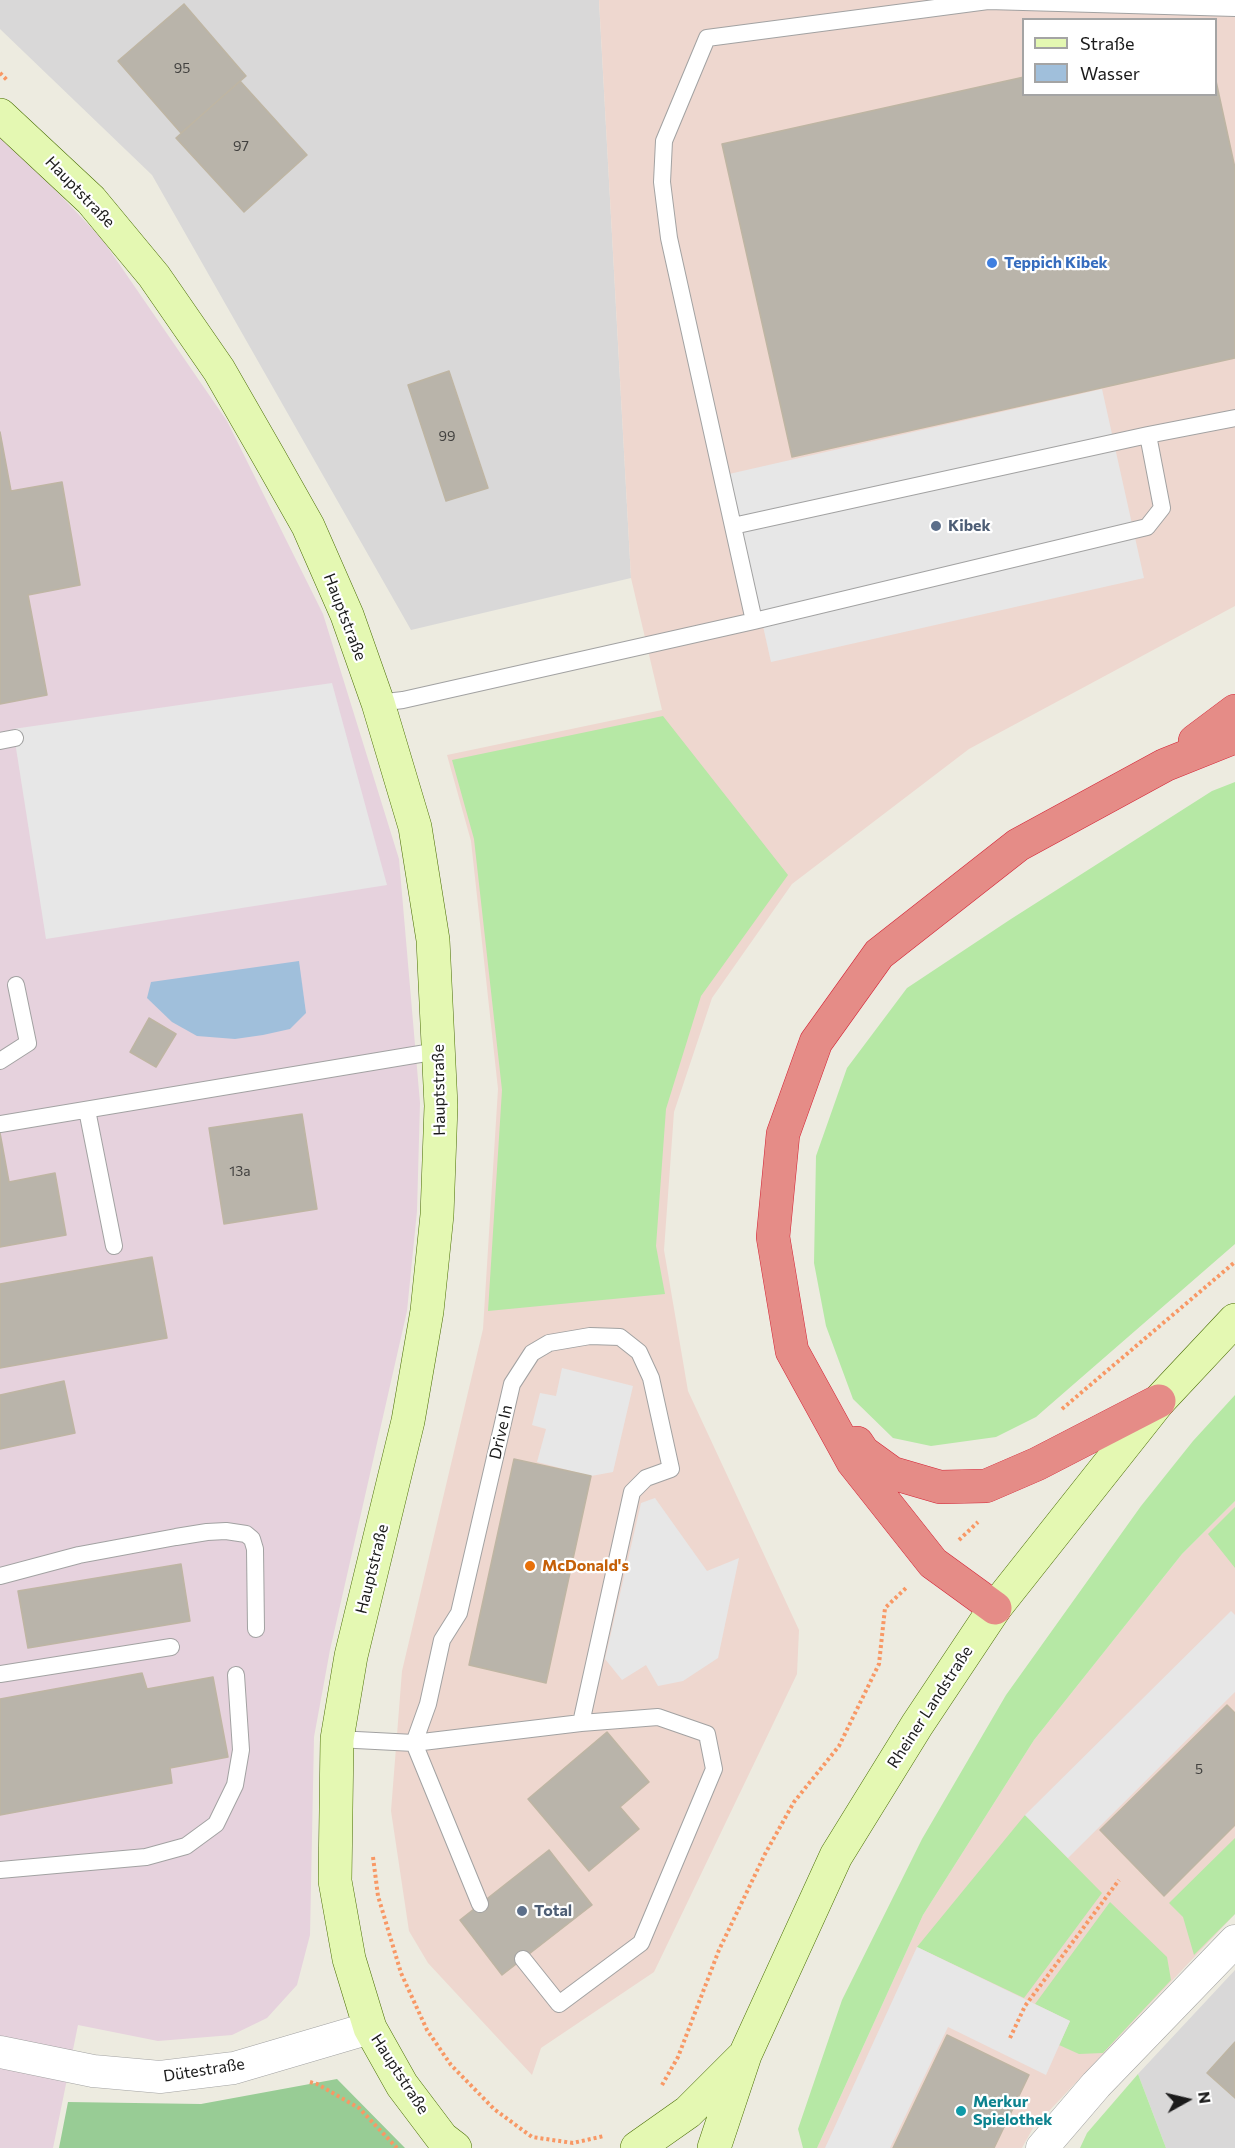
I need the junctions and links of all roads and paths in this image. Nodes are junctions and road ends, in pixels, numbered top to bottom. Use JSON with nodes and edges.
{"nodes":[{"id":1,"x":1235,"y":8,"type":"edge"},
{"id":2,"x":0,"y":74,"type":"edge"},
{"id":3,"x":9,"y":81,"type":"dead end"},
{"id":4,"x":0,"y":115,"type":"edge"},
{"id":5,"x":1235,"y":418,"type":"edge"},
{"id":6,"x":1148,"y":435,"type":"junction"},
{"id":7,"x":733,"y":526,"type":"junction"},
{"id":8,"x":754,"y":621,"type":"junction"},
{"id":9,"x":378,"y":703,"type":"junction"},
{"id":10,"x":1235,"y":711,"type":"edge"},
{"id":11,"x":1235,"y":736,"type":"edge"},
{"id":12,"x":1165,"y":765,"type":"junction"},
{"id":13,"x":16,"y":985,"type":"dead end"},
{"id":14,"x":438,"y":1051,"type":"junction"},
{"id":15,"x":0,"y":1061,"type":"edge"},
{"id":16,"x":87,"y":1110,"type":"junction"},
{"id":17,"x":0,"y":1124,"type":"edge"},
{"id":18,"x":114,"y":1246,"type":"dead end"},
{"id":19,"x":1235,"y":1262,"type":"edge"},
{"id":20,"x":1235,"y":1320,"type":"edge"},
{"id":21,"x":792,"y":1351,"type":"junction"},
{"id":22,"x":1159,"y":1401,"type":"junction"},
{"id":23,"x":1060,"y":1410,"type":"dead end"},
{"id":24,"x":986,"y":1486,"type":"junction"},
{"id":25,"x":933,"y":1563,"type":"junction"},
{"id":26,"x":0,"y":1576,"type":"edge"},
{"id":27,"x":995,"y":1608,"type":"junction"},
{"id":28,"x":256,"y":1629,"type":"dead end"},
{"id":29,"x":171,"y":1647,"type":"dead end"},
{"id":30,"x":0,"y":1674,"type":"edge"},
{"id":31,"x":236,"y":1676,"type":"dead end"},
{"id":32,"x":581,"y":1723,"type":"junction"},
{"id":33,"x":337,"y":1739,"type":"junction"},
{"id":34,"x":414,"y":1743,"type":"junction"},
{"id":35,"x":372,"y":1850,"type":"dead end"},
{"id":36,"x":0,"y":1870,"type":"edge"},
{"id":37,"x":1119,"y":1880,"type":"dead end"},
{"id":38,"x":480,"y":1904,"type":"dead end"},
{"id":39,"x":1235,"y":1941,"type":"edge"},
{"id":40,"x":523,"y":1959,"type":"dead end"},
{"id":41,"x":370,"y":2028,"type":"junction"},
{"id":42,"x":1010,"y":2038,"type":"dead end"},
{"id":43,"x":0,"y":2052,"type":"edge"},
{"id":44,"x":745,"y":2055,"type":"junction"},
{"id":45,"x":308,"y":2081,"type":"dead end"},
{"id":46,"x":658,"y":2093,"type":"dead end"},
{"id":47,"x":626,"y":2141,"type":"edge"},
{"id":48,"x":452,"y":2144,"type":"edge"},
{"id":49,"x":397,"y":2148,"type":"edge"},
{"id":50,"x":714,"y":2148,"type":"edge"},
{"id":51,"x":1042,"y":2148,"type":"edge"}],
"edges":[{"from":1,"to":7,"type":"lane"},
{"from":2,"to":3,"type":"path"},
{"from":4,"to":9,"type":"street","name":"Hauptstraße"},
{"from":5,"to":6,"type":"lane"},
{"from":6,"to":7,"type":"lane"},
{"from":6,"to":8,"type":"lane"},
{"from":7,"to":8,"type":"lane"},
{"from":8,"to":9,"type":"lane"},
{"from":9,"to":14,"type":"street","name":"Hauptstraße"},
{"from":10,"to":12,"type":"highway"},
{"from":11,"to":12,"type":"highway"},
{"from":12,"to":21,"type":"highway"},
{"from":13,"to":15,"type":"lane"},
{"from":14,"to":16,"type":"lane"},
{"from":14,"to":33,"type":"street","name":"Hauptstraße"},
{"from":16,"to":17,"type":"lane"},
{"from":16,"to":18,"type":"lane"},
{"from":19,"to":23,"type":"path"},
{"from":20,"to":22,"type":"street","name":"Rheiner Landstraße"},
{"from":21,"to":24,"type":"highway"},
{"from":21,"to":25,"type":"highway"},
{"from":22,"to":24,"type":"highway"},
{"from":22,"to":27,"type":"street","name":"Rheiner Landstraße"},
{"from":24,"to":25,"type":"path"},
{"from":25,"to":27,"type":"highway"},
{"from":25,"to":46,"type":"path"},
{"from":26,"to":28,"type":"lane"},
{"from":27,"to":44,"type":"street","name":"Rheiner Landstraße"},
{"from":29,"to":30,"type":"lane"},
{"from":31,"to":36,"type":"lane"},
{"from":32,"to":34,"type":"lane"},
{"from":32,"to":34,"type":"lane","name":"Drive In"},
{"from":32,"to":40,"type":"lane"},
{"from":33,"to":34,"type":"lane"},
{"from":33,"to":41,"type":"street","name":"Hauptstraße"},
{"from":34,"to":38,"type":"lane"},
{"from":35,"to":47,"type":"path"},
{"from":37,"to":42,"type":"path"},
{"from":39,"to":51,"type":"street"},
{"from":41,"to":43,"type":"street","name":"Dütestraße"},
{"from":41,"to":48,"type":"street","name":"Hauptstraße"},
{"from":44,"to":47,"type":"street"},
{"from":44,"to":50,"type":"street","name":"Rheiner Landstraße"},
{"from":45,"to":49,"type":"path"}]}
